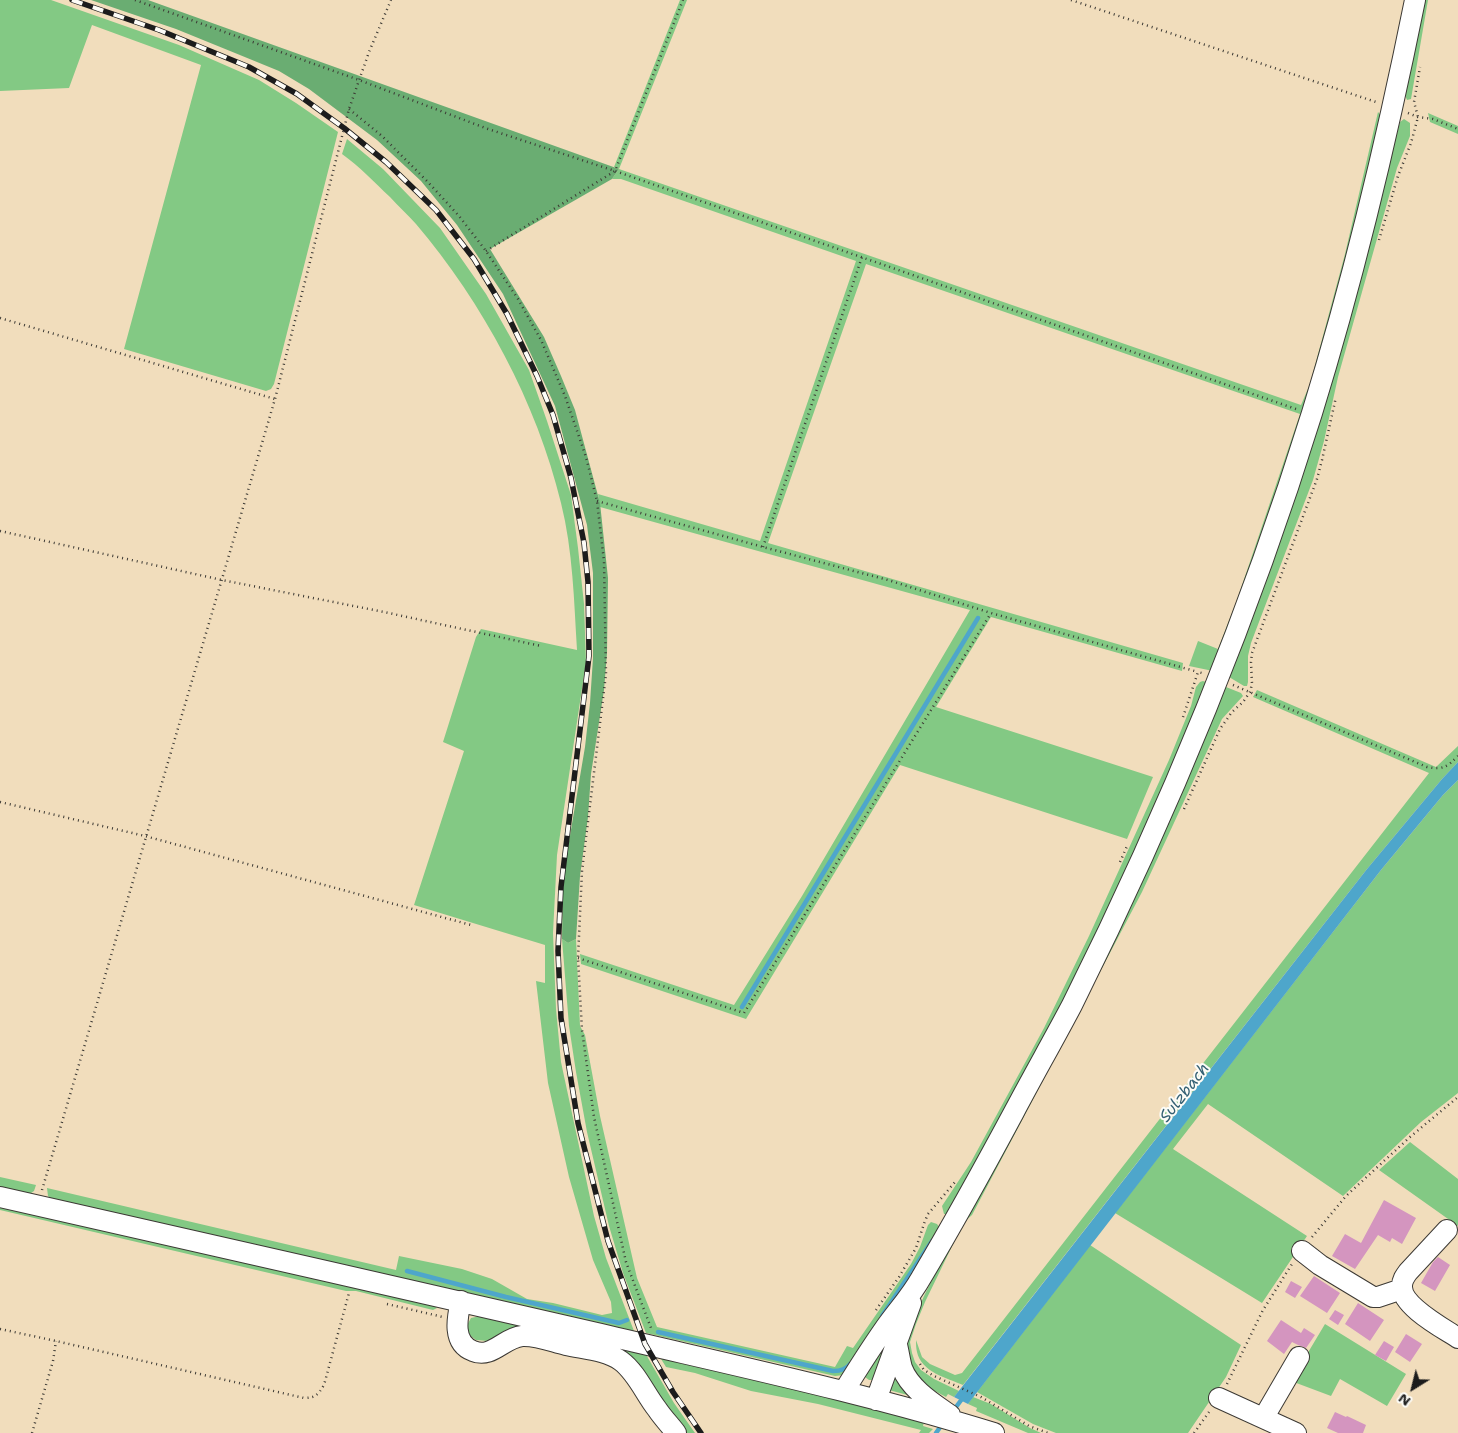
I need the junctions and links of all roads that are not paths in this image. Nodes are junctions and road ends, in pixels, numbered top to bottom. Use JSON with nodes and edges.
{"nodes":[{"id":1,"x":1415,"y":0,"type":"edge"},
{"id":2,"x":0,"y":1197,"type":"edge"},
{"id":3,"x":1447,"y":1230,"type":"dead end"},
{"id":4,"x":1302,"y":1251,"type":"road end"},
{"id":5,"x":918,"y":1284,"type":"junction"},
{"id":6,"x":1402,"y":1289,"type":"junction"},
{"id":7,"x":459,"y":1311,"type":"junction"},
{"id":8,"x":1458,"y":1338,"type":"edge"},
{"id":9,"x":897,"y":1345,"type":"junction"},
{"id":10,"x":1299,"y":1357,"type":"dead end"},
{"id":11,"x":844,"y":1391,"type":"junction"},
{"id":12,"x":1219,"y":1398,"type":"road end"},
{"id":13,"x":876,"y":1400,"type":"junction"},
{"id":14,"x":934,"y":1410,"type":"junction"},
{"id":15,"x":1264,"y":1417,"type":"junction"},
{"id":16,"x":676,"y":1433,"type":"edge"},
{"id":17,"x":994,"y":1433,"type":"edge"},
{"id":18,"x":1296,"y":1433,"type":"edge"}],
"edges":[{"from":1,"to":5,"type":"street"},
{"from":2,"to":7,"type":"street"},
{"from":3,"to":6,"type":"street"},
{"from":4,"to":6,"type":"street"},
{"from":5,"to":9,"type":"street"},
{"from":5,"to":11,"type":"street"},
{"from":6,"to":8,"type":"street"},
{"from":7,"to":11,"type":"street"},
{"from":7,"to":16,"type":"street"},
{"from":9,"to":13,"type":"street"},
{"from":9,"to":14,"type":"street"},
{"from":10,"to":15,"type":"street"},
{"from":11,"to":13,"type":"street"},
{"from":12,"to":15,"type":"street"},
{"from":13,"to":14,"type":"street"},
{"from":14,"to":17,"type":"street"},
{"from":15,"to":18,"type":"street"}]}
